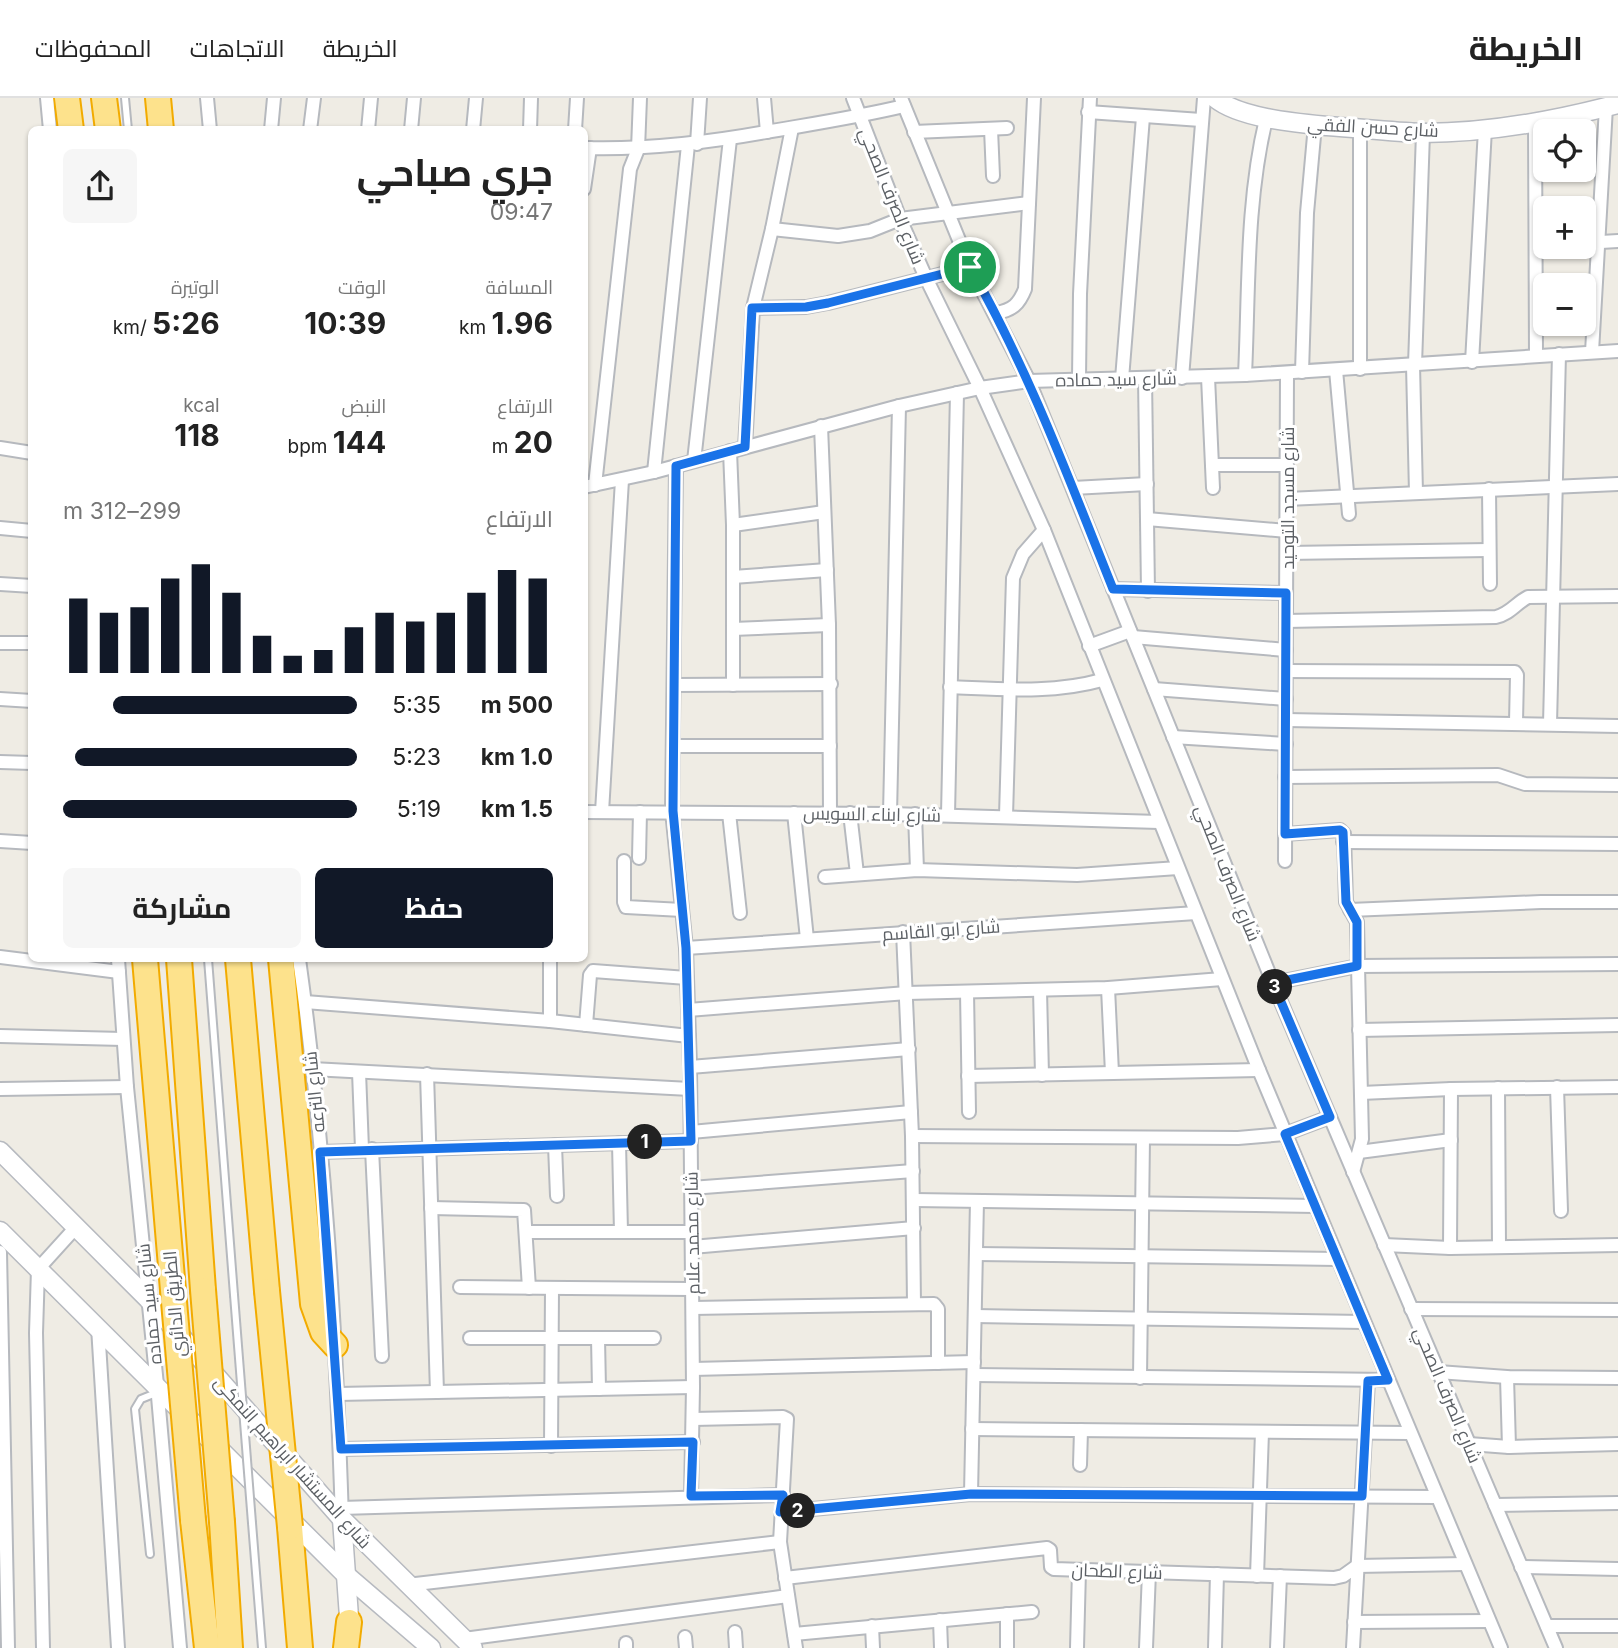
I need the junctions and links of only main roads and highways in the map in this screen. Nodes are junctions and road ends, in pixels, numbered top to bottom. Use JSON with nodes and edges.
{"nodes":[{"id":1,"x":66,"y":98,"type":"edge"},
{"id":2,"x":104,"y":98,"type":"edge"},
{"id":3,"x":158,"y":98,"type":"edge"},
{"id":4,"x":70,"y":126,"type":"edge"},
{"id":5,"x":108,"y":126,"type":"edge"},
{"id":6,"x":161,"y":126,"type":"edge"},
{"id":7,"x":145,"y":962,"type":"edge"},
{"id":8,"x":178,"y":962,"type":"edge"},
{"id":9,"x":238,"y":962,"type":"edge"},
{"id":10,"x":281,"y":962,"type":"edge"},
{"id":11,"x":335,"y":1345,"type":"road end"},
{"id":12,"x":349,"y":1622,"type":"road end"},
{"id":13,"x":207,"y":1648,"type":"edge"},
{"id":14,"x":230,"y":1648,"type":"edge"},
{"id":15,"x":300,"y":1648,"type":"edge"},
{"id":16,"x":346,"y":1648,"type":"edge"}],
"edges":[{"from":1,"to":4,"type":"highway"},
{"from":2,"to":5,"type":"highway"},
{"from":3,"to":6,"type":"highway"},
{"from":7,"to":13,"type":"highway","name":"الطريق الدائري","bridge":true},
{"from":8,"to":14,"type":"highway","name":"الطريق الدائري","bridge":true},
{"from":9,"to":15,"type":"highway","bridge":true},
{"from":10,"to":11,"type":"highway"},
{"from":12,"to":16,"type":"highway"}]}
